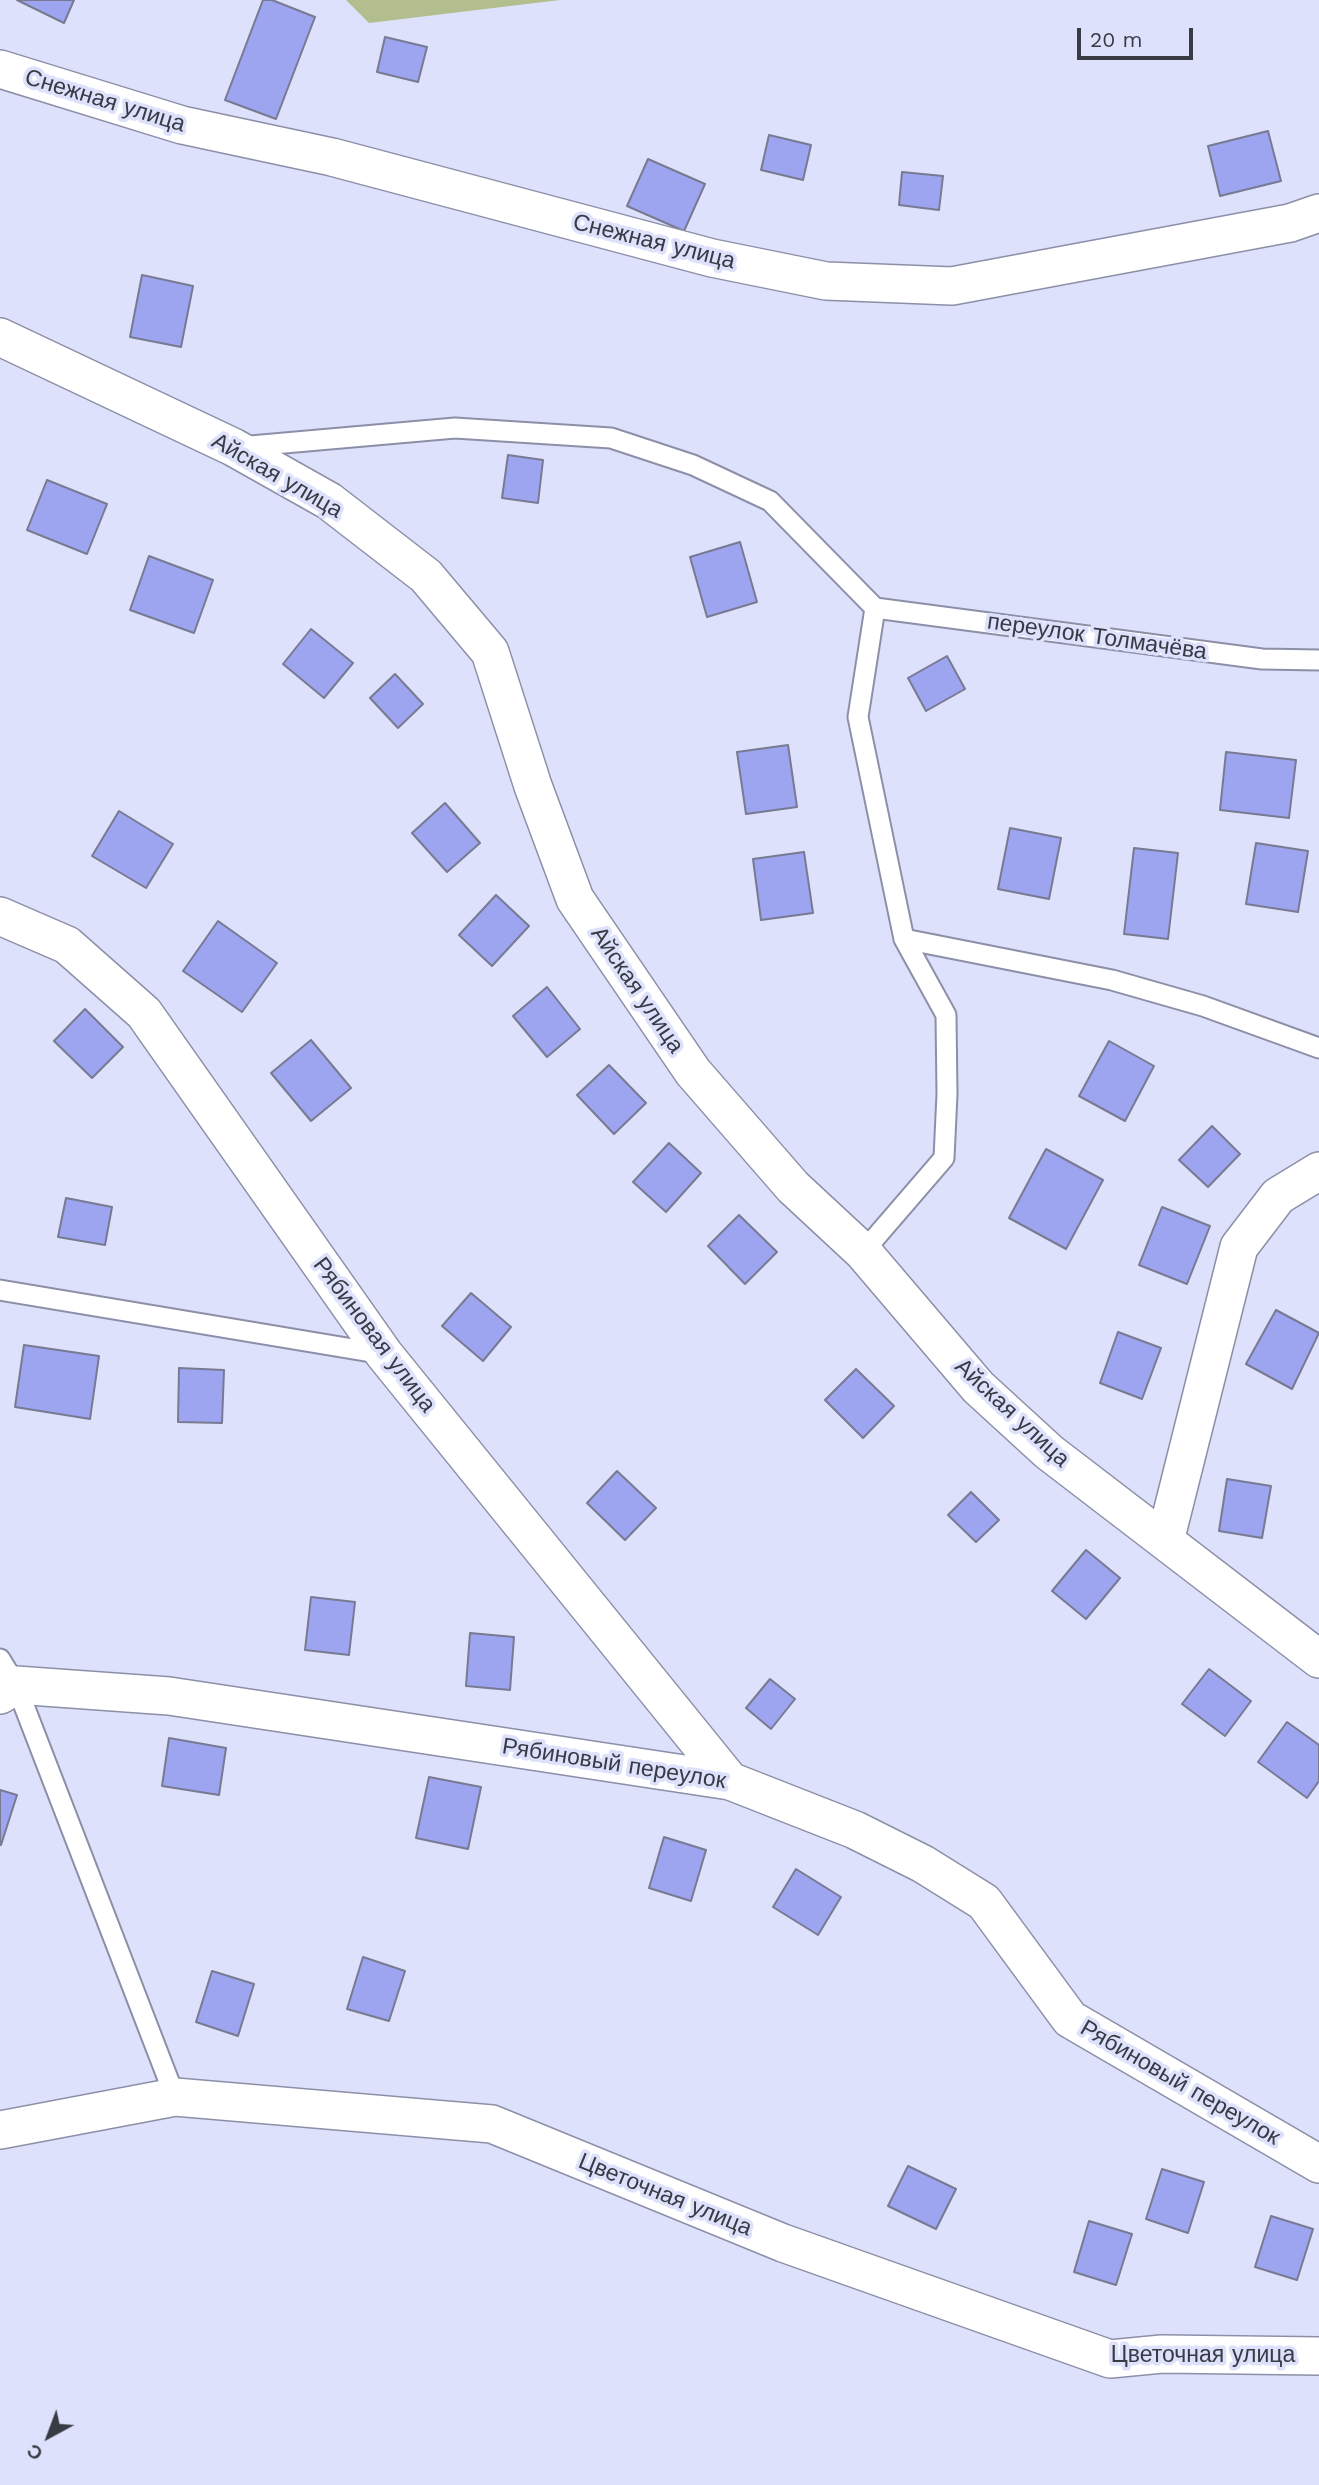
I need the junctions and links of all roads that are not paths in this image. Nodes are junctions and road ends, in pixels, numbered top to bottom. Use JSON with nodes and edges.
{"nodes":[{"id":1,"x":0,"y":69,"type":"edge"},
{"id":2,"x":1319,"y":214,"type":"edge"},
{"id":3,"x":0,"y":337,"type":"edge"},
{"id":4,"x":233,"y":447,"type":"junction"},
{"id":5,"x":875,"y":608,"type":"junction"},
{"id":6,"x":1319,"y":660,"type":"edge"},
{"id":7,"x":0,"y":916,"type":"edge"},
{"id":8,"x":904,"y":939,"type":"junction"},
{"id":9,"x":1319,"y":1048,"type":"edge"},
{"id":10,"x":1319,"y":1171,"type":"edge"},
{"id":11,"x":863,"y":1252,"type":"junction"},
{"id":12,"x":0,"y":1290,"type":"edge"},
{"id":13,"x":384,"y":1354,"type":"junction"},
{"id":14,"x":1165,"y":1541,"type":"junction"},
{"id":15,"x":1319,"y":1659,"type":"edge"},
{"id":16,"x":5,"y":1680,"type":"edge"},
{"id":17,"x":730,"y":1781,"type":"junction"},
{"id":18,"x":175,"y":2097,"type":"junction"},
{"id":19,"x":0,"y":2130,"type":"edge"},
{"id":20,"x":1319,"y":2164,"type":"edge"},
{"id":21,"x":1319,"y":2356,"type":"edge"}],
"edges":[{"from":1,"to":2,"type":"street","name":"Снежная улица"},
{"from":3,"to":4,"type":"street","name":"Айская улица"},
{"from":4,"to":5,"type":"lane"},
{"from":4,"to":11,"type":"street","name":"Айская улица"},
{"from":5,"to":6,"type":"lane","name":"переулок Толмачёва"},
{"from":5,"to":8,"type":"lane"},
{"from":7,"to":13,"type":"street","name":"Рябиновая улица"},
{"from":8,"to":9,"type":"lane"},
{"from":8,"to":11,"type":"lane"},
{"from":10,"to":14,"type":"street"},
{"from":11,"to":14,"type":"street","name":"Айская улица"},
{"from":12,"to":13,"type":"lane"},
{"from":13,"to":17,"type":"street","name":"Рябиновая улица"},
{"from":14,"to":15,"type":"street","name":"Айская улица"},
{"from":16,"to":17,"type":"street","name":"Рябиновый переулок"},
{"from":16,"to":18,"type":"lane"},
{"from":17,"to":20,"type":"street","name":"Рябиновый переулок"},
{"from":18,"to":19,"type":"street","name":"Цветочная улица"},
{"from":18,"to":21,"type":"street","name":"Цветочная улица"}]}
